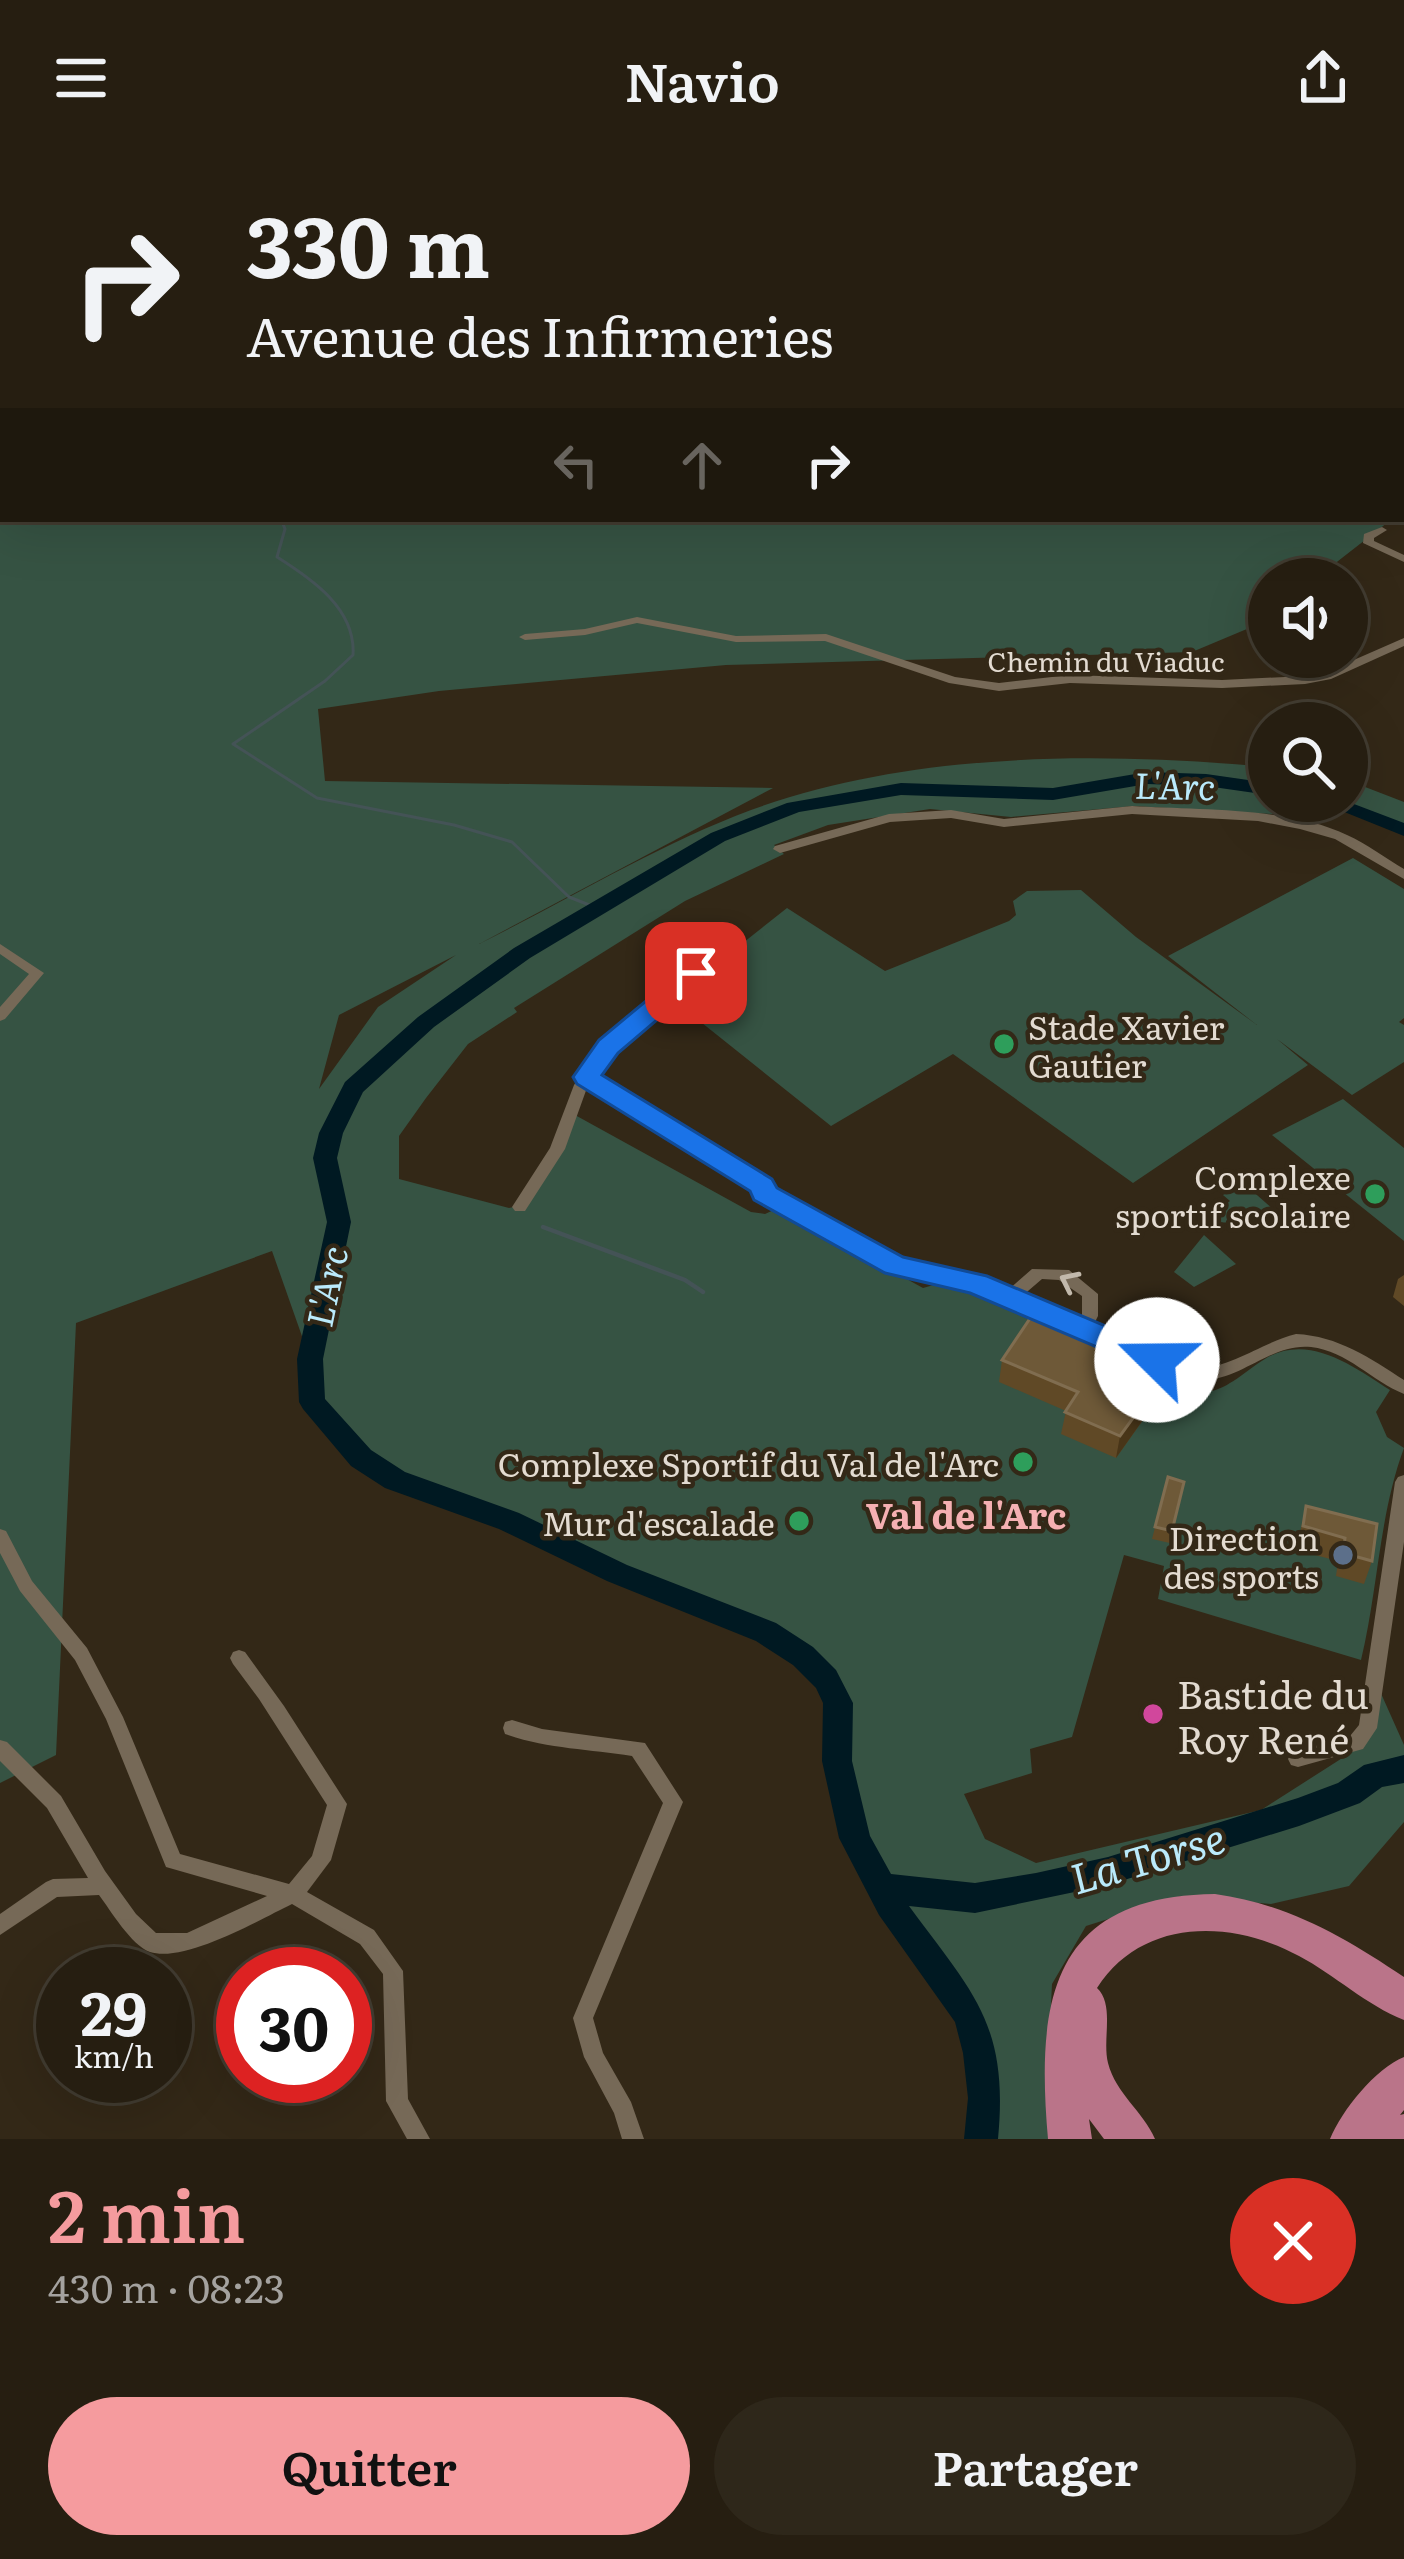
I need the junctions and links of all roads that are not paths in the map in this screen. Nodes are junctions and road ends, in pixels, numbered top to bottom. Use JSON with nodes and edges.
{"nodes":[{"id":1,"x":1382,"y":530,"type":"dead end"},
{"id":2,"x":1404,"y":559,"type":"edge"},
{"id":3,"x":525,"y":637,"type":"dead end"},
{"id":4,"x":1404,"y":642,"type":"edge"},
{"id":5,"x":780,"y":849,"type":"dead end"},
{"id":6,"x":1404,"y":875,"type":"edge"},
{"id":7,"x":0,"y":948,"type":"edge"},
{"id":8,"x":696,"y":973,"type":"dead end"},
{"id":9,"x":0,"y":1016,"type":"edge"},
{"id":10,"x":586,"y":1077,"type":"junction"},
{"id":11,"x":520,"y":1207,"type":"dead end"},
{"id":12,"x":1011,"y":1297,"type":"junction"},
{"id":13,"x":1106,"y":1340,"type":"junction"},
{"id":14,"x":1404,"y":1388,"type":"edge"},
{"id":15,"x":1404,"y":1482,"type":"edge"},
{"id":16,"x":0,"y":1536,"type":"edge"},
{"id":17,"x":239,"y":1658,"type":"dead end"},
{"id":18,"x":512,"y":1728,"type":"dead end"},
{"id":19,"x":0,"y":1748,"type":"edge"},
{"id":20,"x":1298,"y":1759,"type":"dead end"},
{"id":21,"x":104,"y":1886,"type":"junction"},
{"id":22,"x":293,"y":1894,"type":"junction"},
{"id":23,"x":0,"y":1926,"type":"edge"},
{"id":24,"x":1404,"y":2000,"type":"edge"},
{"id":25,"x":1404,"y":2012,"type":"edge"},
{"id":26,"x":1404,"y":2078,"type":"edge"},
{"id":27,"x":419,"y":2139,"type":"edge"},
{"id":28,"x":633,"y":2139,"type":"edge"},
{"id":29,"x":1070,"y":2139,"type":"edge"},
{"id":30,"x":1132,"y":2139,"type":"edge"},
{"id":31,"x":1352,"y":2139,"type":"edge"}],
"edges":[{"from":1,"to":2,"type":"street"},
{"from":3,"to":4,"type":"street","name":"Chemin du Viaduc"},
{"from":5,"to":6,"type":"street"},
{"from":7,"to":9,"type":"street"},
{"from":8,"to":10,"type":"street"},
{"from":10,"to":11,"type":"street"},
{"from":10,"to":12,"type":"street"},
{"from":12,"to":13,"type":"street"},
{"from":13,"to":12,"type":"street","one_way":true},
{"from":13,"to":14,"type":"street"},
{"from":15,"to":20,"type":"street"},
{"from":16,"to":22,"type":"street"},
{"from":17,"to":22,"type":"street"},
{"from":18,"to":28,"type":"street"},
{"from":19,"to":21,"type":"street"},
{"from":21,"to":22,"type":"street"},
{"from":21,"to":23,"type":"street"},
{"from":22,"to":27,"type":"street"},
{"from":24,"to":29,"type":"highway"},
{"from":25,"to":30,"type":"highway"},
{"from":26,"to":31,"type":"highway"}]}
